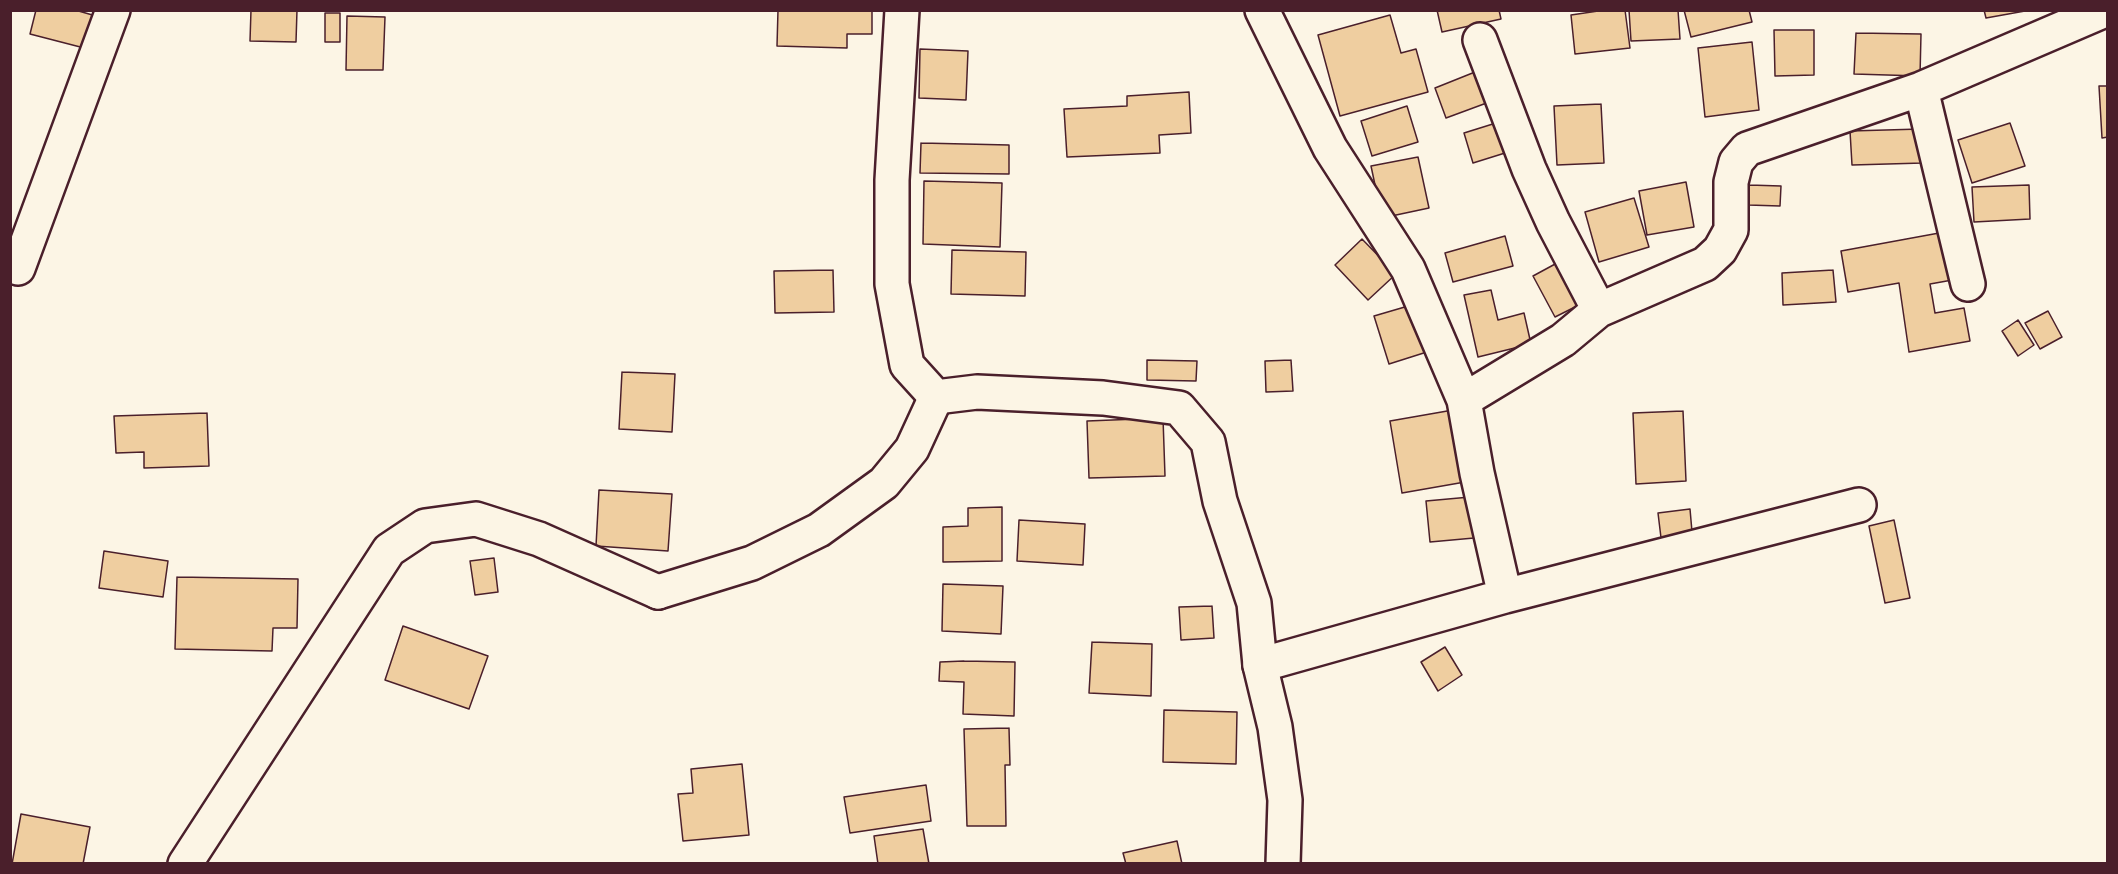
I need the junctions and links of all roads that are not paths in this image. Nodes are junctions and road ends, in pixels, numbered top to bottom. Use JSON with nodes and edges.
{"nodes":[{"id":1,"x":113,"y":10,"type":"edge"},
{"id":2,"x":902,"y":10,"type":"edge"},
{"id":3,"x":1262,"y":10,"type":"edge"},
{"id":4,"x":2105,"y":10,"type":"edge"},
{"id":5,"x":1480,"y":40,"type":"dead end"},
{"id":6,"x":1922,"y":89,"type":"junction"},
{"id":7,"x":18,"y":268,"type":"dead end"},
{"id":8,"x":1968,"y":284,"type":"dead end"},
{"id":9,"x":1599,"y":310,"type":"junction"},
{"id":10,"x":936,"y":397,"type":"junction"},
{"id":11,"x":1464,"y":400,"type":"junction"},
{"id":12,"x":1859,"y":505,"type":"dead end"},
{"id":13,"x":1505,"y":596,"type":"junction"},
{"id":14,"x":1260,"y":665,"type":"junction"},
{"id":15,"x":185,"y":864,"type":"edge"},
{"id":16,"x":1283,"y":864,"type":"edge"}],
"edges":[{"from":1,"to":7,"type":"street"},
{"from":2,"to":10,"type":"street"},
{"from":3,"to":11,"type":"street"},
{"from":4,"to":6,"type":"street"},
{"from":5,"to":9,"type":"street"},
{"from":6,"to":8,"type":"street"},
{"from":6,"to":9,"type":"street"},
{"from":9,"to":11,"type":"street"},
{"from":10,"to":14,"type":"street"},
{"from":10,"to":15,"type":"street"},
{"from":11,"to":13,"type":"street"},
{"from":12,"to":13,"type":"street"},
{"from":13,"to":14,"type":"street"},
{"from":14,"to":16,"type":"street"}]}
